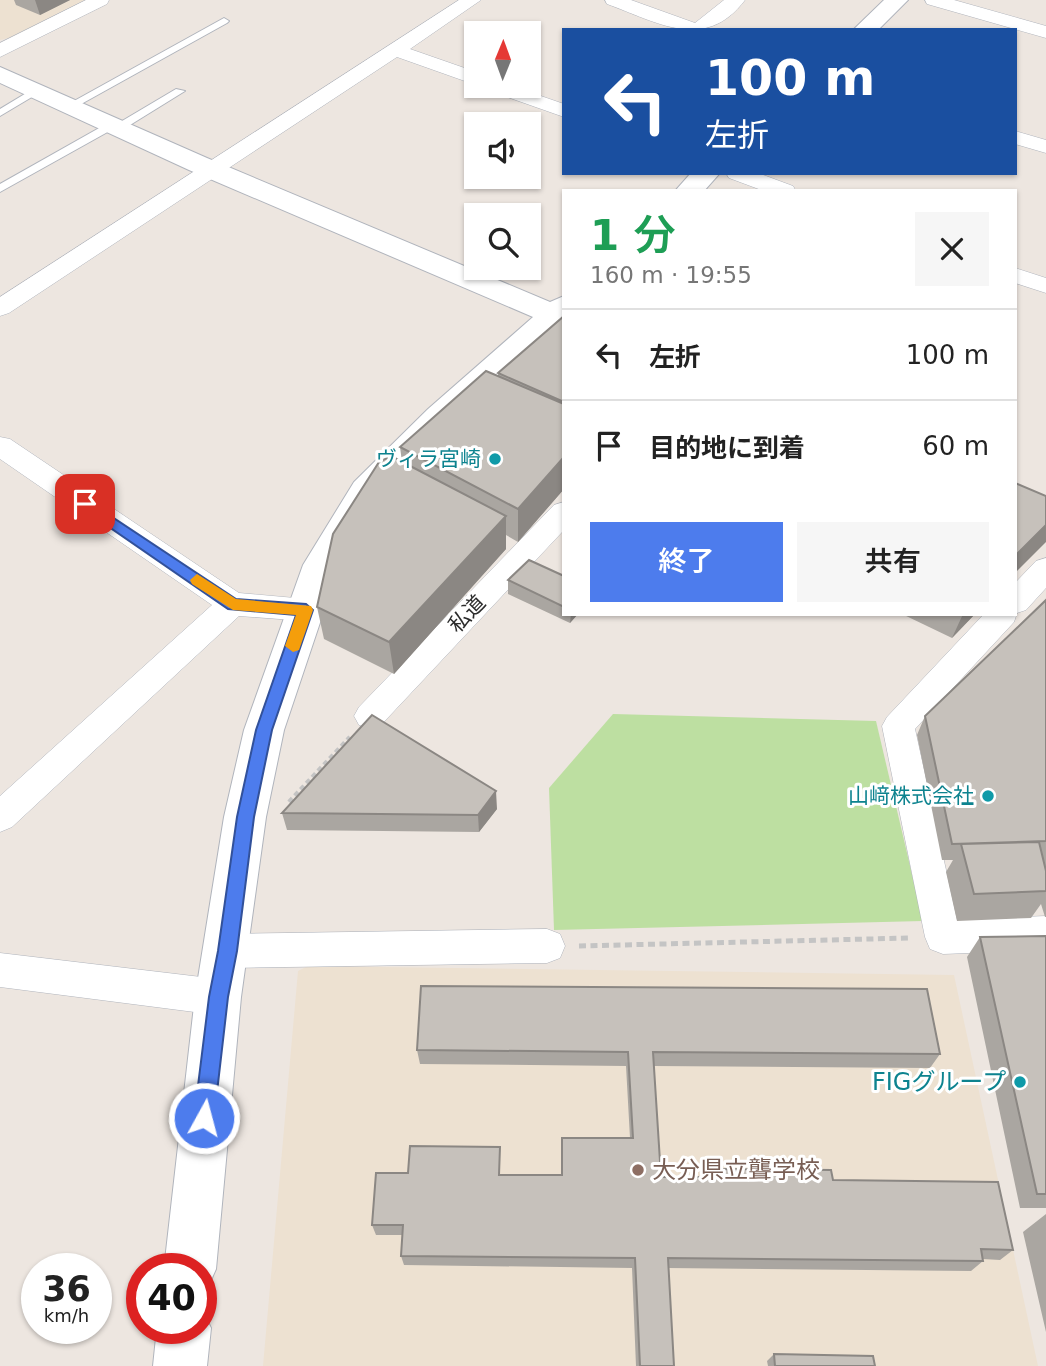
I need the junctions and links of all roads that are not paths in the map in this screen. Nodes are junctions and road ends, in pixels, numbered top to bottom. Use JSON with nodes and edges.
{"nodes":[{"id":1,"x":100,"y":0,"type":"edge"},
{"id":2,"x":472,"y":0,"type":"edge"},
{"id":3,"x":614,"y":0,"type":"edge"},
{"id":4,"x":736,"y":0,"type":"edge"},
{"id":5,"x":897,"y":0,"type":"edge"},
{"id":6,"x":934,"y":0,"type":"edge"},
{"id":7,"x":224,"y":21,"type":"dead end"},
{"id":8,"x":691,"y":28,"type":"edge"},
{"id":9,"x":700,"y":28,"type":"edge"},
{"id":10,"x":866,"y":28,"type":"edge"},
{"id":11,"x":1046,"y":32,"type":"edge"},
{"id":12,"x":395,"y":50,"type":"junction"},
{"id":13,"x":0,"y":51,"type":"edge"},
{"id":14,"x":0,"y":74,"type":"edge"},
{"id":15,"x":464,"y":75,"type":"edge"},
{"id":16,"x":37,"y":91,"type":"junction"},
{"id":17,"x":180,"y":91,"type":"dead end"},
{"id":18,"x":528,"y":98,"type":"edge"},
{"id":19,"x":70,"y":106,"type":"junction"},
{"id":20,"x":562,"y":110,"type":"edge"},
{"id":21,"x":0,"y":113,"type":"edge"},
{"id":22,"x":115,"y":126,"type":"junction"},
{"id":23,"x":1017,"y":138,"type":"edge"},
{"id":24,"x":1046,"y":147,"type":"edge"},
{"id":25,"x":211,"y":169,"type":"junction"},
{"id":26,"x":706,"y":175,"type":"edge"},
{"id":27,"x":742,"y":175,"type":"edge"},
{"id":28,"x":0,"y":189,"type":"edge"},
{"id":29,"x":690,"y":189,"type":"edge"},
{"id":30,"x":780,"y":189,"type":"edge"},
{"id":31,"x":1017,"y":276,"type":"edge"},
{"id":32,"x":1046,"y":286,"type":"edge"},
{"id":33,"x":0,"y":308,"type":"edge"},
{"id":34,"x":560,"y":313,"type":"edge"},
{"id":35,"x":0,"y":446,"type":"edge"},
{"id":36,"x":562,"y":514,"type":"edge"},
{"id":37,"x":1046,"y":569,"type":"edge"},
{"id":38,"x":1017,"y":600,"type":"edge"},
{"id":39,"x":233,"y":604,"type":"junction"},
{"id":40,"x":306,"y":610,"type":"junction"},
{"id":41,"x":1001,"y":616,"type":"edge"},
{"id":42,"x":370,"y":716,"type":"edge"},
{"id":43,"x":0,"y":817,"type":"edge"},
{"id":44,"x":1046,"y":933,"type":"edge"},
{"id":45,"x":547,"y":946,"type":"road end"},
{"id":46,"x":228,"y":951,"type":"junction"},
{"id":47,"x":0,"y":970,"type":"edge"},
{"id":48,"x":218,"y":997,"type":"junction"},
{"id":49,"x":192,"y":1253,"type":"edge"},
{"id":50,"x":182,"y":1344,"type":"edge"},
{"id":51,"x":180,"y":1366,"type":"edge"}],
"edges":[{"from":1,"to":13,"type":"street"},
{"from":2,"to":12,"type":"street"},
{"from":3,"to":8,"type":"street"},
{"from":4,"to":9,"type":"street"},
{"from":5,"to":10,"type":"street"},
{"from":6,"to":11,"type":"street"},
{"from":7,"to":19,"type":"lane"},
{"from":12,"to":15,"type":"street"},
{"from":12,"to":25,"type":"street"},
{"from":14,"to":16,"type":"street"},
{"from":16,"to":19,"type":"street"},
{"from":16,"to":21,"type":"lane"},
{"from":17,"to":22,"type":"lane"},
{"from":18,"to":20,"type":"street"},
{"from":19,"to":22,"type":"street"},
{"from":22,"to":25,"type":"street"},
{"from":22,"to":28,"type":"lane"},
{"from":23,"to":24,"type":"street"},
{"from":25,"to":33,"type":"street"},
{"from":25,"to":34,"type":"street"},
{"from":26,"to":29,"type":"street"},
{"from":27,"to":30,"type":"street"},
{"from":31,"to":32,"type":"street"},
{"from":34,"to":40,"type":"street"},
{"from":35,"to":39,"type":"street"},
{"from":36,"to":42,"type":"street","name":"私道"},
{"from":37,"to":38,"type":"street"},
{"from":39,"to":40,"type":"street"},
{"from":39,"to":43,"type":"street"},
{"from":40,"to":46,"type":"street"},
{"from":41,"to":44,"type":"street"},
{"from":45,"to":46,"type":"street"},
{"from":46,"to":48,"type":"street"},
{"from":47,"to":48,"type":"street"},
{"from":48,"to":49,"type":"street"},
{"from":50,"to":51,"type":"street"}]}
